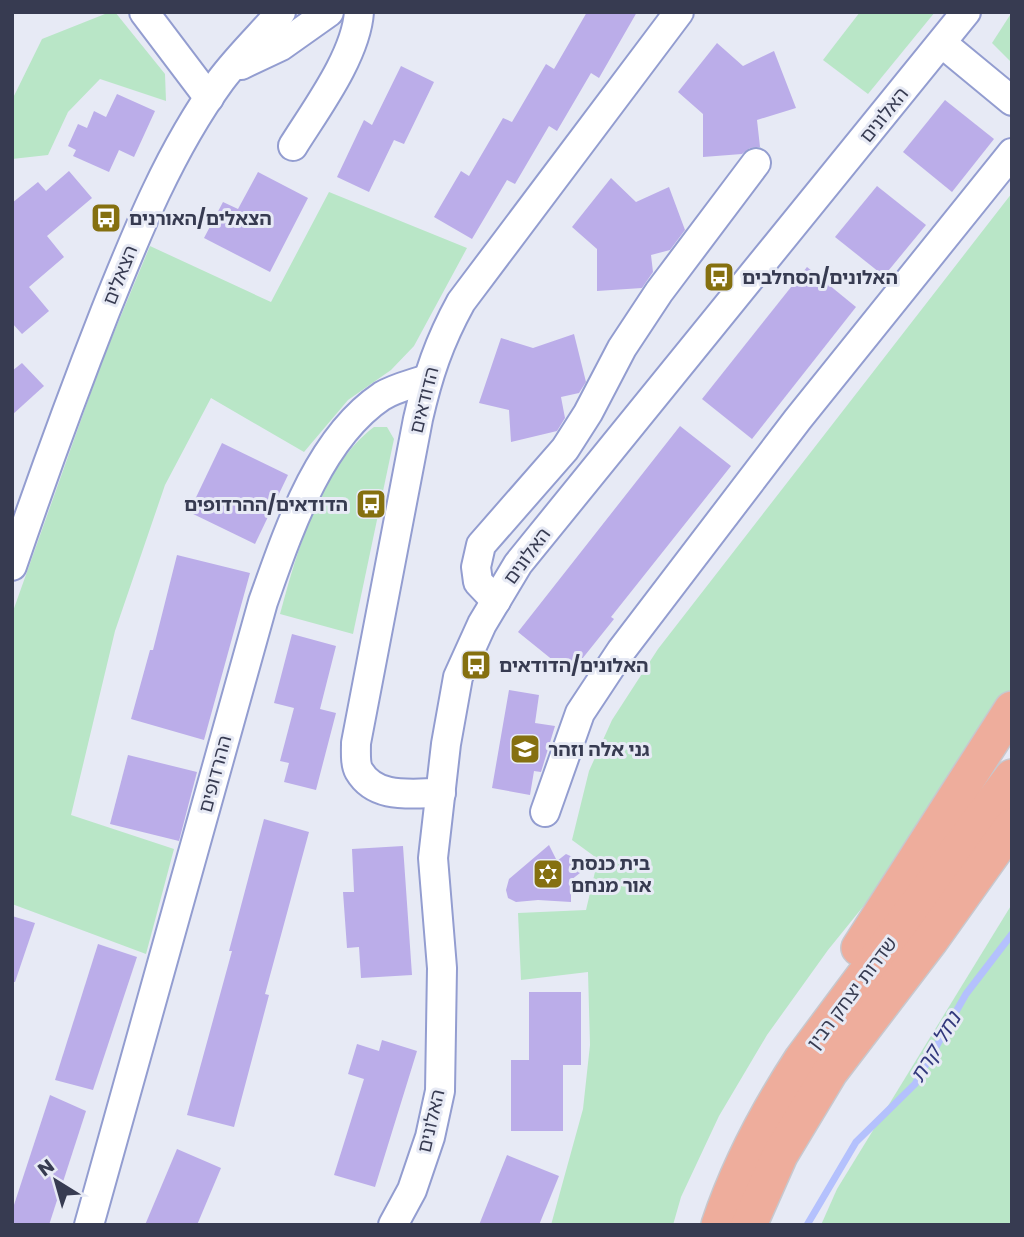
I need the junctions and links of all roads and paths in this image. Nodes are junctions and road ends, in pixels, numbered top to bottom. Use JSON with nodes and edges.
{"nodes":[{"id":1,"x":144,"y":12,"type":"edge"},
{"id":2,"x":281,"y":12,"type":"edge"},
{"id":3,"x":329,"y":12,"type":"edge"},
{"id":4,"x":359,"y":12,"type":"edge"},
{"id":5,"x":679,"y":12,"type":"edge"},
{"id":6,"x":967,"y":12,"type":"edge"},
{"id":7,"x":943,"y":44,"type":"junction"},
{"id":8,"x":229,"y":71,"type":"junction"},
{"id":9,"x":209,"y":98,"type":"junction"},
{"id":10,"x":1012,"y":101,"type":"edge"},
{"id":11,"x":293,"y":146,"type":"dead end"},
{"id":12,"x":1012,"y":153,"type":"edge"},
{"id":13,"x":756,"y":163,"type":"dead end"},
{"id":14,"x":427,"y":379,"type":"junction"},
{"id":15,"x":12,"y":566,"type":"edge"},
{"id":16,"x":496,"y":601,"type":"junction"},
{"id":17,"x":1012,"y":709,"type":"edge"},
{"id":18,"x":1012,"y":778,"type":"edge"},
{"id":19,"x":441,"y":793,"type":"junction"},
{"id":20,"x":545,"y":812,"type":"dead end"},
{"id":21,"x":1012,"y":827,"type":"edge"},
{"id":22,"x":776,"y":1098,"type":"junction"},
{"id":23,"x":89,"y":1225,"type":"edge"},
{"id":24,"x":393,"y":1225,"type":"edge"},
{"id":25,"x":719,"y":1225,"type":"edge"},
{"id":26,"x":749,"y":1225,"type":"edge"}],
"edges":[{"from":1,"to":9,"type":"street"},
{"from":2,"to":8,"type":"street","name":"הצאלים"},
{"from":3,"to":8,"type":"street"},
{"from":4,"to":11,"type":"street"},
{"from":5,"to":14,"type":"street","name":"הדודאים"},
{"from":6,"to":7,"type":"street","name":"האלונים"},
{"from":7,"to":10,"type":"street"},
{"from":7,"to":16,"type":"street","name":"האלונים"},
{"from":8,"to":9,"type":"street","name":"הצאלים"},
{"from":9,"to":15,"type":"street","name":"הצאלים"},
{"from":12,"to":20,"type":"street"},
{"from":13,"to":16,"type":"street"},
{"from":14,"to":19,"type":"street","name":"הדודאים"},
{"from":14,"to":23,"type":"street","name":"ההרדופים"},
{"from":16,"to":19,"type":"street","name":"האלונים"},
{"from":17,"to":22,"type":"main road"},
{"from":18,"to":22,"type":"main road","name":"שדרות יצחק רבין"},
{"from":19,"to":24,"type":"street","name":"האלונים"},
{"from":21,"to":26,"type":"main road","name":"שדרות יצחק רבין"},
{"from":22,"to":25,"type":"main road","name":"שדרות יצחק רבין"}]}
